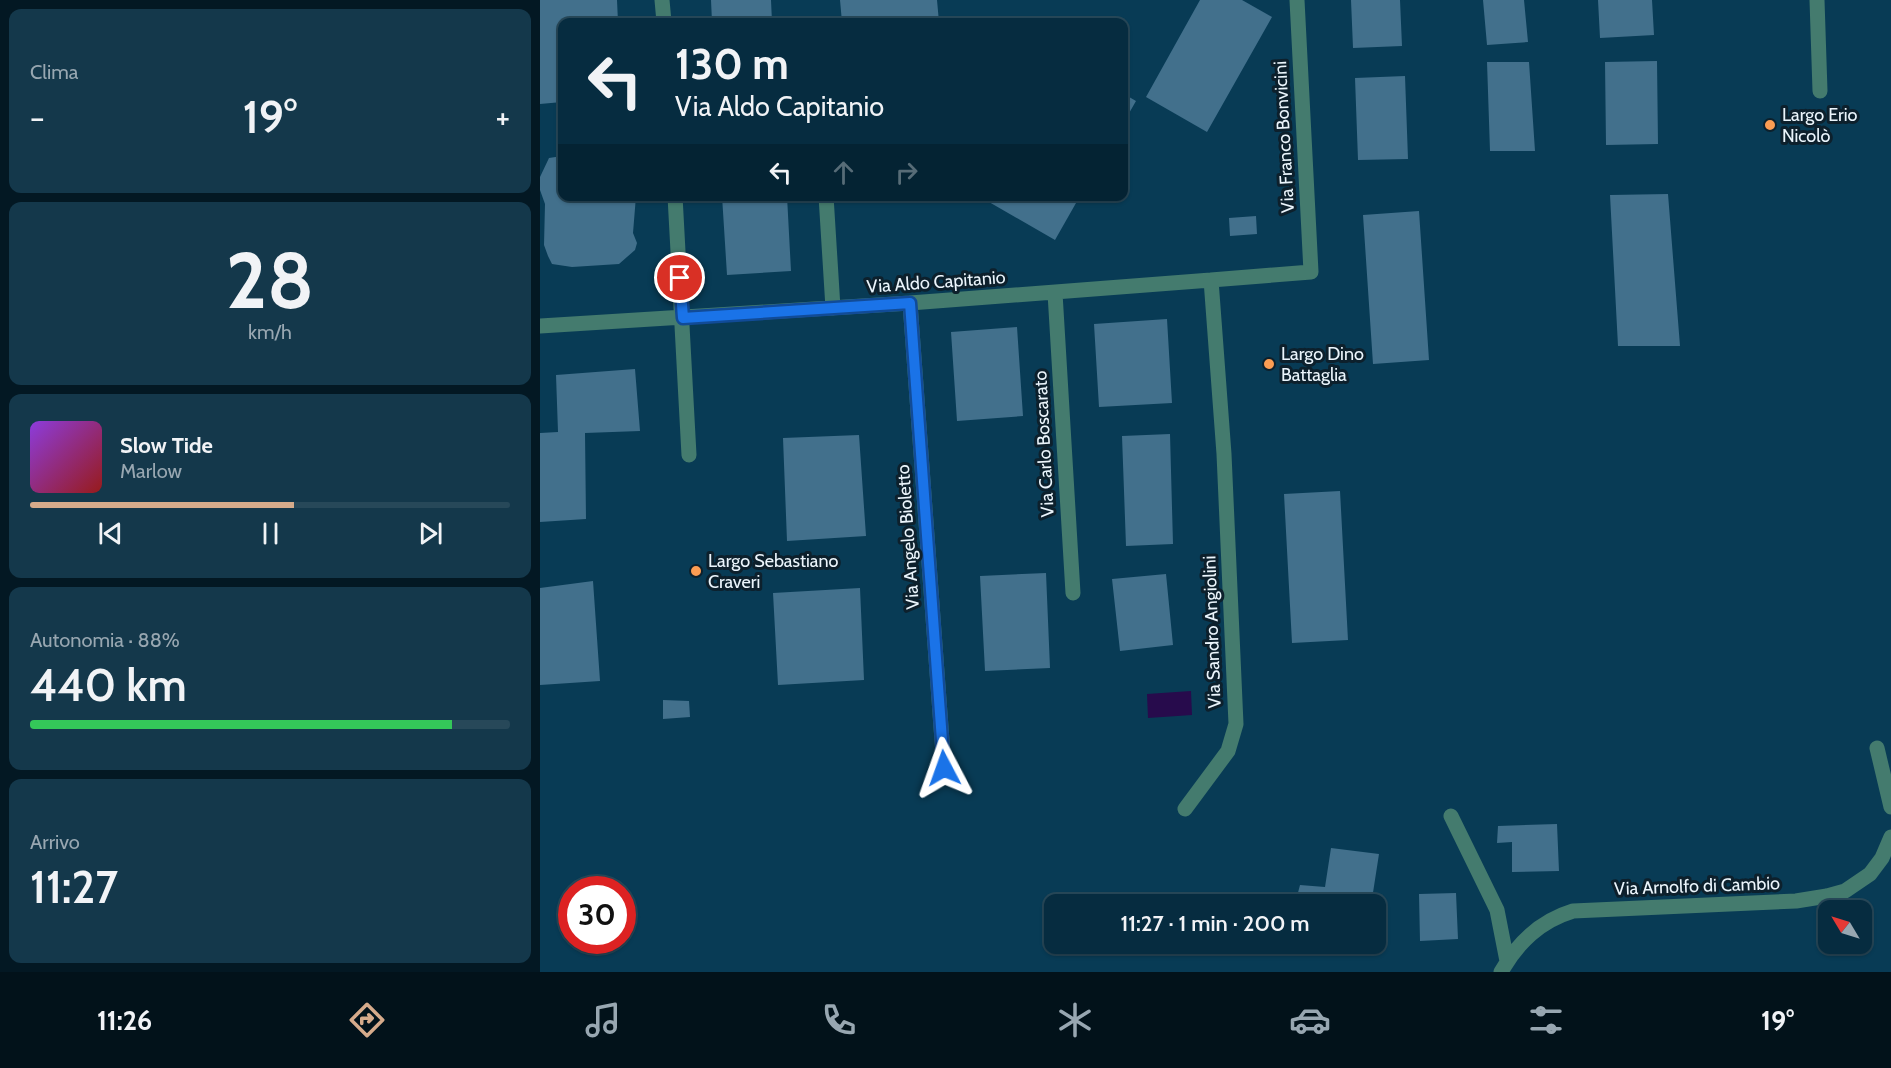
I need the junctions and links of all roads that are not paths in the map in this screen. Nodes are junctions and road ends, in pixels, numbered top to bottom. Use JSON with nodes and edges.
{"nodes":[{"id":1,"x":662,"y":0,"type":"edge"},
{"id":2,"x":1297,"y":0,"type":"edge"},
{"id":3,"x":1817,"y":0,"type":"edge"},
{"id":4,"x":663,"y":18,"type":"edge"},
{"id":5,"x":1820,"y":91,"type":"dead end"},
{"id":6,"x":675,"y":201,"type":"edge"},
{"id":7,"x":826,"y":201,"type":"edge"},
{"id":8,"x":1211,"y":280,"type":"junction"},
{"id":9,"x":1055,"y":293,"type":"junction"},
{"id":10,"x":910,"y":303,"type":"junction"},
{"id":11,"x":833,"y":308,"type":"junction"},
{"id":12,"x":683,"y":318,"type":"junction"},
{"id":13,"x":540,"y":326,"type":"edge"},
{"id":14,"x":689,"y":455,"type":"dead end"},
{"id":15,"x":1073,"y":593,"type":"dead end"},
{"id":16,"x":1877,"y":748,"type":"dead end"},
{"id":17,"x":944,"y":768,"type":"dead end"},
{"id":18,"x":1891,"y":807,"type":"edge"},
{"id":19,"x":1185,"y":809,"type":"dead end"},
{"id":20,"x":1450,"y":816,"type":"dead end"},
{"id":21,"x":1891,"y":837,"type":"edge"},
{"id":22,"x":1504,"y":967,"type":"edge"}],
"edges":[{"from":1,"to":4,"type":"street"},
{"from":2,"to":8,"type":"street","name":"Via Franco Bonvicini"},
{"from":3,"to":5,"type":"street"},
{"from":6,"to":12,"type":"street"},
{"from":7,"to":11,"type":"street"},
{"from":8,"to":9,"type":"street","name":"Via Aldo Capitanio"},
{"from":8,"to":19,"type":"street","name":"Via Sandro Angiolini"},
{"from":9,"to":10,"type":"street","name":"Via Aldo Capitanio"},
{"from":9,"to":15,"type":"street","name":"Via Carlo Boscarato"},
{"from":10,"to":11,"type":"street","name":"Via Aldo Capitanio"},
{"from":10,"to":17,"type":"street","name":"Via Angelo Bioletto"},
{"from":11,"to":12,"type":"street","name":"Via Aldo Capitanio"},
{"from":12,"to":13,"type":"street","name":"Via Aldo Capitanio"},
{"from":12,"to":14,"type":"street"},
{"from":16,"to":18,"type":"street"},
{"from":20,"to":22,"type":"street"},
{"from":21,"to":22,"type":"street","name":"Via Arnolfo di Cambio"}]}
